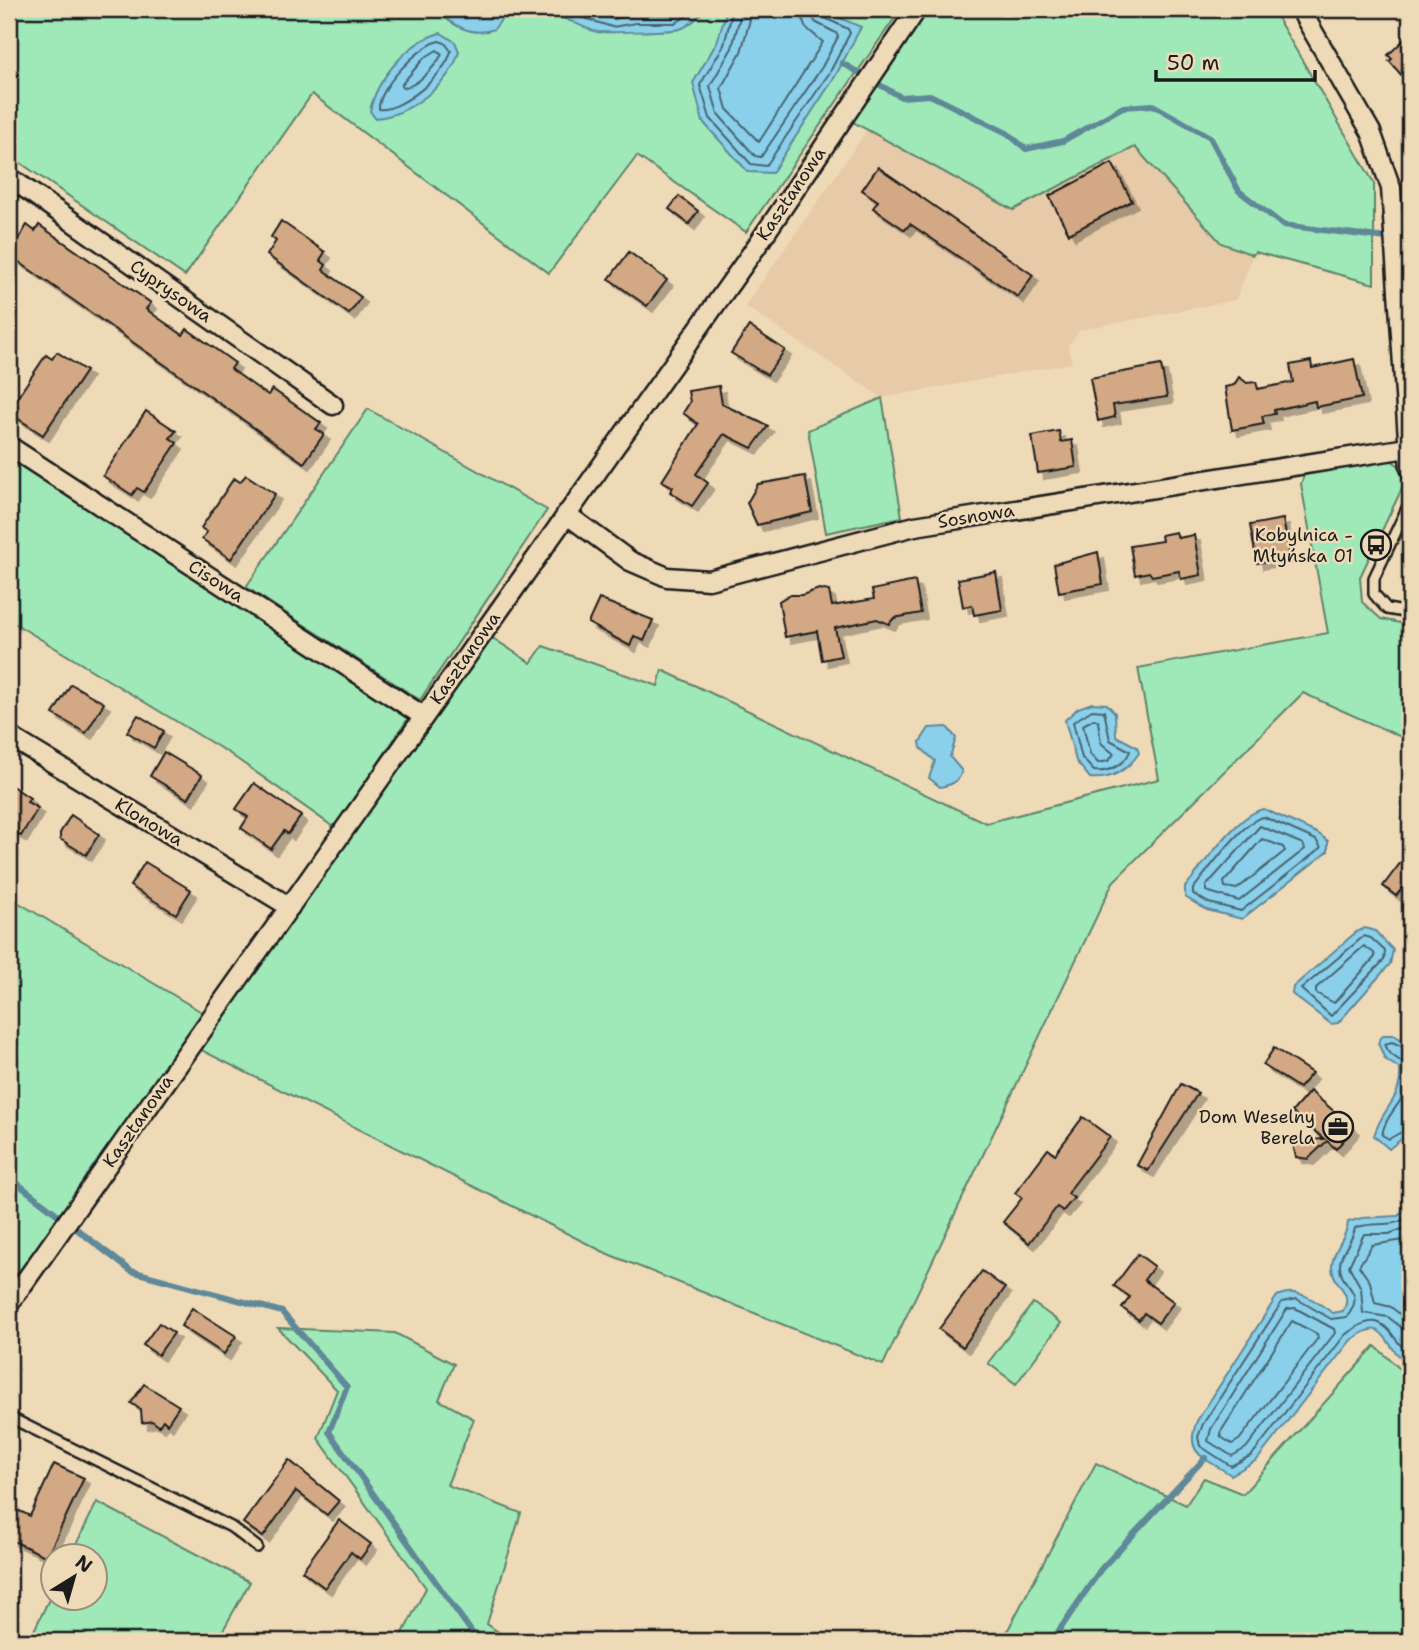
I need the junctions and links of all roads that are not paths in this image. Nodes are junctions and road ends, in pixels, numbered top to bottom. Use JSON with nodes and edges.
{"nodes":[{"id":1,"x":917,"y":9,"type":"edge"},
{"id":2,"x":1300,"y":9,"type":"edge"},
{"id":3,"x":9,"y":177,"type":"edge"},
{"id":4,"x":333,"y":405,"type":"dead end"},
{"id":5,"x":9,"y":446,"type":"edge"},
{"id":6,"x":1407,"y":448,"type":"junction"},
{"id":7,"x":1410,"y":468,"type":"edge"},
{"id":8,"x":1410,"y":502,"type":"edge"},
{"id":9,"x":566,"y":514,"type":"junction"},
{"id":10,"x":1410,"y":613,"type":"edge"},
{"id":11,"x":423,"y":716,"type":"junction"},
{"id":12,"x":9,"y":736,"type":"edge"},
{"id":13,"x":290,"y":907,"type":"junction"},
{"id":14,"x":9,"y":1304,"type":"edge"},
{"id":15,"x":9,"y":1417,"type":"edge"},
{"id":16,"x":257,"y":1547,"type":"dead end"}],
"edges":[{"from":1,"to":9,"type":"street","name":"Kasztanowa"},
{"from":2,"to":6,"type":"street"},
{"from":3,"to":4,"type":"street","name":"Cyprysowa"},
{"from":5,"to":11,"type":"street","name":"Cisowa"},
{"from":6,"to":7,"type":"street"},
{"from":6,"to":9,"type":"street","name":"Sosnowa"},
{"from":8,"to":10,"type":"lane"},
{"from":9,"to":11,"type":"street","name":"Kasztanowa"},
{"from":11,"to":13,"type":"street","name":"Kasztanowa"},
{"from":12,"to":13,"type":"street","name":"Klonowa"},
{"from":13,"to":14,"type":"street","name":"Kasztanowa"},
{"from":15,"to":16,"type":"lane"}]}
